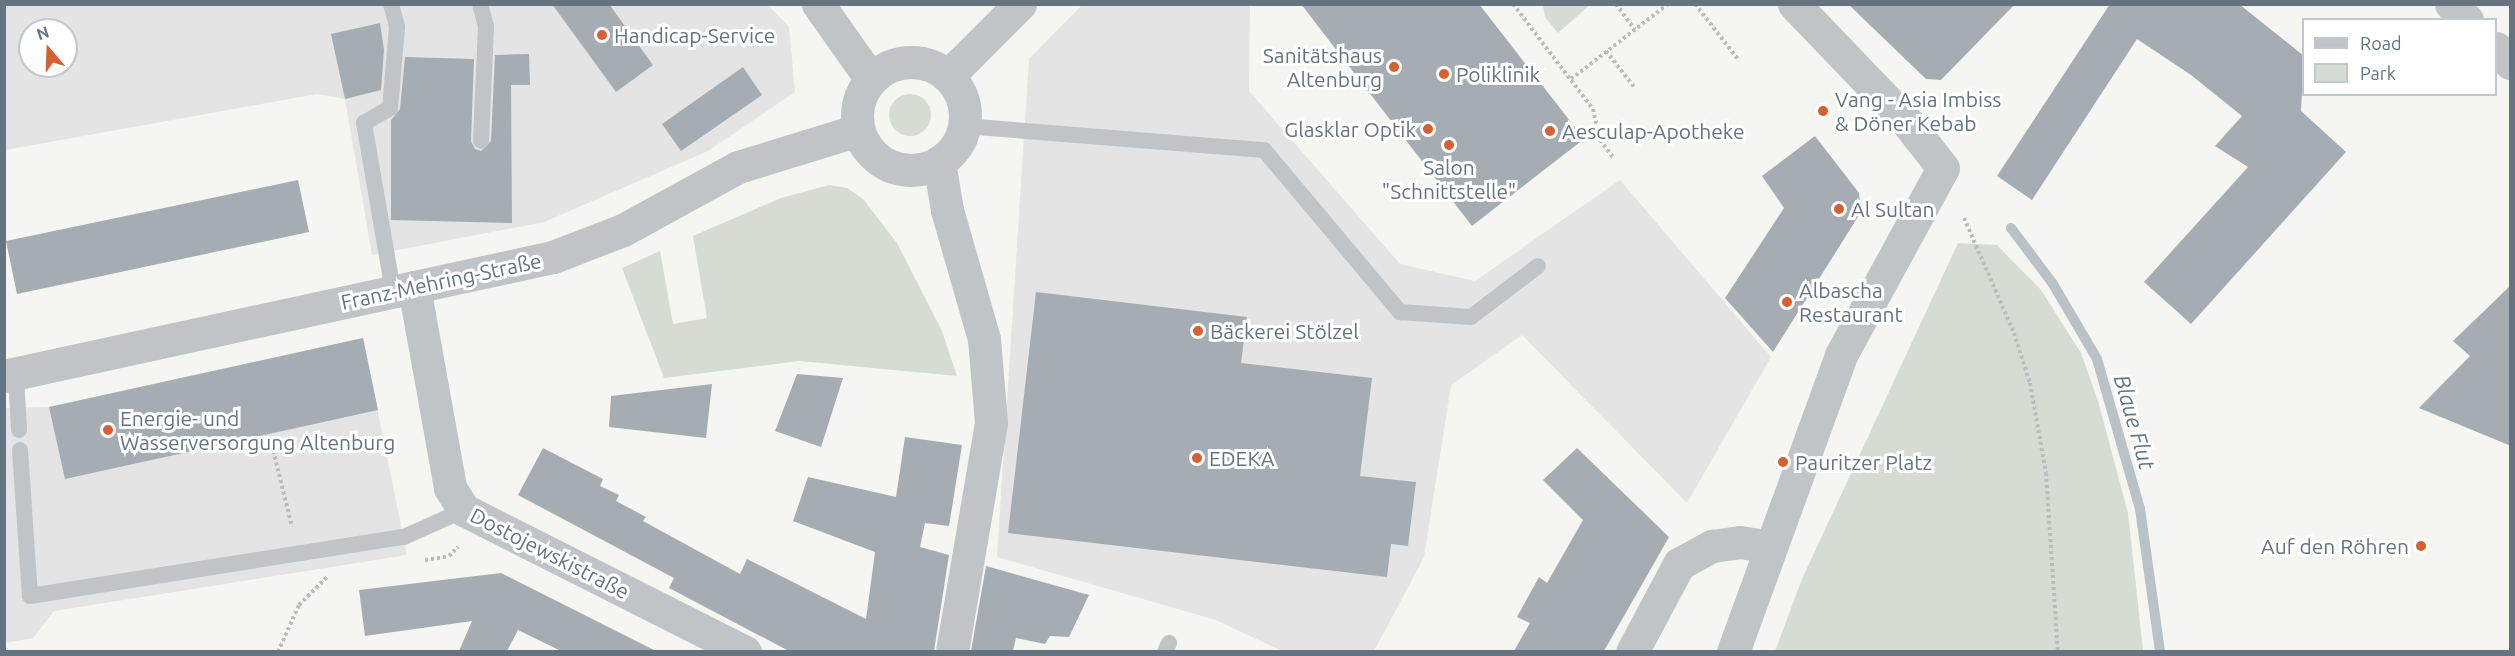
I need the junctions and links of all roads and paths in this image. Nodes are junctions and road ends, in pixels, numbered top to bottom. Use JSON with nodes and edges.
{"nodes":[{"id":1,"x":391,"y":4,"type":"edge"},
{"id":2,"x":480,"y":4,"type":"edge"},
{"id":3,"x":818,"y":4,"type":"edge"},
{"id":4,"x":1020,"y":4,"type":"edge"},
{"id":5,"x":1513,"y":4,"type":"edge"},
{"id":6,"x":1616,"y":4,"type":"edge"},
{"id":7,"x":1668,"y":4,"type":"edge"},
{"id":8,"x":1695,"y":4,"type":"edge"},
{"id":9,"x":1794,"y":4,"type":"edge"},
{"id":10,"x":2451,"y":4,"type":"edge"},
{"id":11,"x":2465,"y":18,"type":"edge"},
{"id":12,"x":1635,"y":30,"type":"junction"},
{"id":13,"x":2497,"y":49,"type":"edge"},
{"id":14,"x":1606,"y":51,"type":"junction"},
{"id":15,"x":1737,"y":59,"type":"dead end"},
{"id":16,"x":2511,"y":63,"type":"edge"},
{"id":17,"x":948,"y":76,"type":"junction"},
{"id":18,"x":871,"y":79,"type":"junction"},
{"id":19,"x":1571,"y":79,"type":"junction"},
{"id":20,"x":1635,"y":88,"type":"dead end"},
{"id":21,"x":964,"y":126,"type":"junction"},
{"id":22,"x":858,"y":130,"type":"junction"},
{"id":23,"x":481,"y":141,"type":"dead end"},
{"id":24,"x":1613,"y":157,"type":"dead end"},
{"id":25,"x":939,"y":162,"type":"junction"},
{"id":26,"x":1964,"y":218,"type":"dead end"},
{"id":27,"x":1538,"y":266,"type":"dead end"},
{"id":28,"x":404,"y":289,"type":"junction"},
{"id":29,"x":10,"y":376,"type":"edge"},
{"id":30,"x":19,"y":430,"type":"dead end"},
{"id":31,"x":272,"y":445,"type":"dead end"},
{"id":32,"x":20,"y":450,"type":"dead end"},
{"id":33,"x":286,"y":502,"type":"dead end"},
{"id":34,"x":474,"y":515,"type":"junction"},
{"id":35,"x":1770,"y":547,"type":"junction"},
{"id":36,"x":417,"y":561,"type":"dead end"},
{"id":37,"x":330,"y":574,"type":"dead end"},
{"id":38,"x":278,"y":651,"type":"edge"},
{"id":39,"x":745,"y":651,"type":"edge"},
{"id":40,"x":952,"y":651,"type":"edge"},
{"id":41,"x":1632,"y":651,"type":"edge"},
{"id":42,"x":1733,"y":651,"type":"edge"},
{"id":43,"x":2058,"y":651,"type":"edge"}],
"edges":[{"from":1,"to":28,"type":"lane"},
{"from":2,"to":23,"type":"lane"},
{"from":3,"to":18,"type":"street"},
{"from":4,"to":17,"type":"street"},
{"from":5,"to":19,"type":"path"},
{"from":6,"to":12,"type":"path"},
{"from":7,"to":12,"type":"path"},
{"from":8,"to":15,"type":"path"},
{"from":9,"to":35,"type":"street"},
{"from":10,"to":11,"type":"street"},
{"from":12,"to":14,"type":"path"},
{"from":13,"to":16,"type":"street"},
{"from":14,"to":19,"type":"path"},
{"from":14,"to":20,"type":"path"},
{"from":17,"to":18,"type":"street"},
{"from":17,"to":21,"type":"street"},
{"from":18,"to":22,"type":"street"},
{"from":19,"to":24,"type":"path"},
{"from":21,"to":25,"type":"street"},
{"from":21,"to":27,"type":"lane"},
{"from":22,"to":25,"type":"street"},
{"from":22,"to":28,"type":"street","name":"Franz-Mehring-Straße"},
{"from":25,"to":40,"type":"street"},
{"from":26,"to":43,"type":"path"},
{"from":28,"to":29,"type":"street","name":"Franz-Mehring-Straße"},
{"from":28,"to":34,"type":"street","name":"Dostojewskistraße"},
{"from":29,"to":30,"type":"lane"},
{"from":31,"to":33,"type":"path"},
{"from":32,"to":34,"type":"lane"},
{"from":34,"to":36,"type":"path"},
{"from":34,"to":39,"type":"street","name":"Dostojewskistraße"},
{"from":35,"to":41,"type":"street"},
{"from":35,"to":42,"type":"street"},
{"from":37,"to":38,"type":"path"}]}
